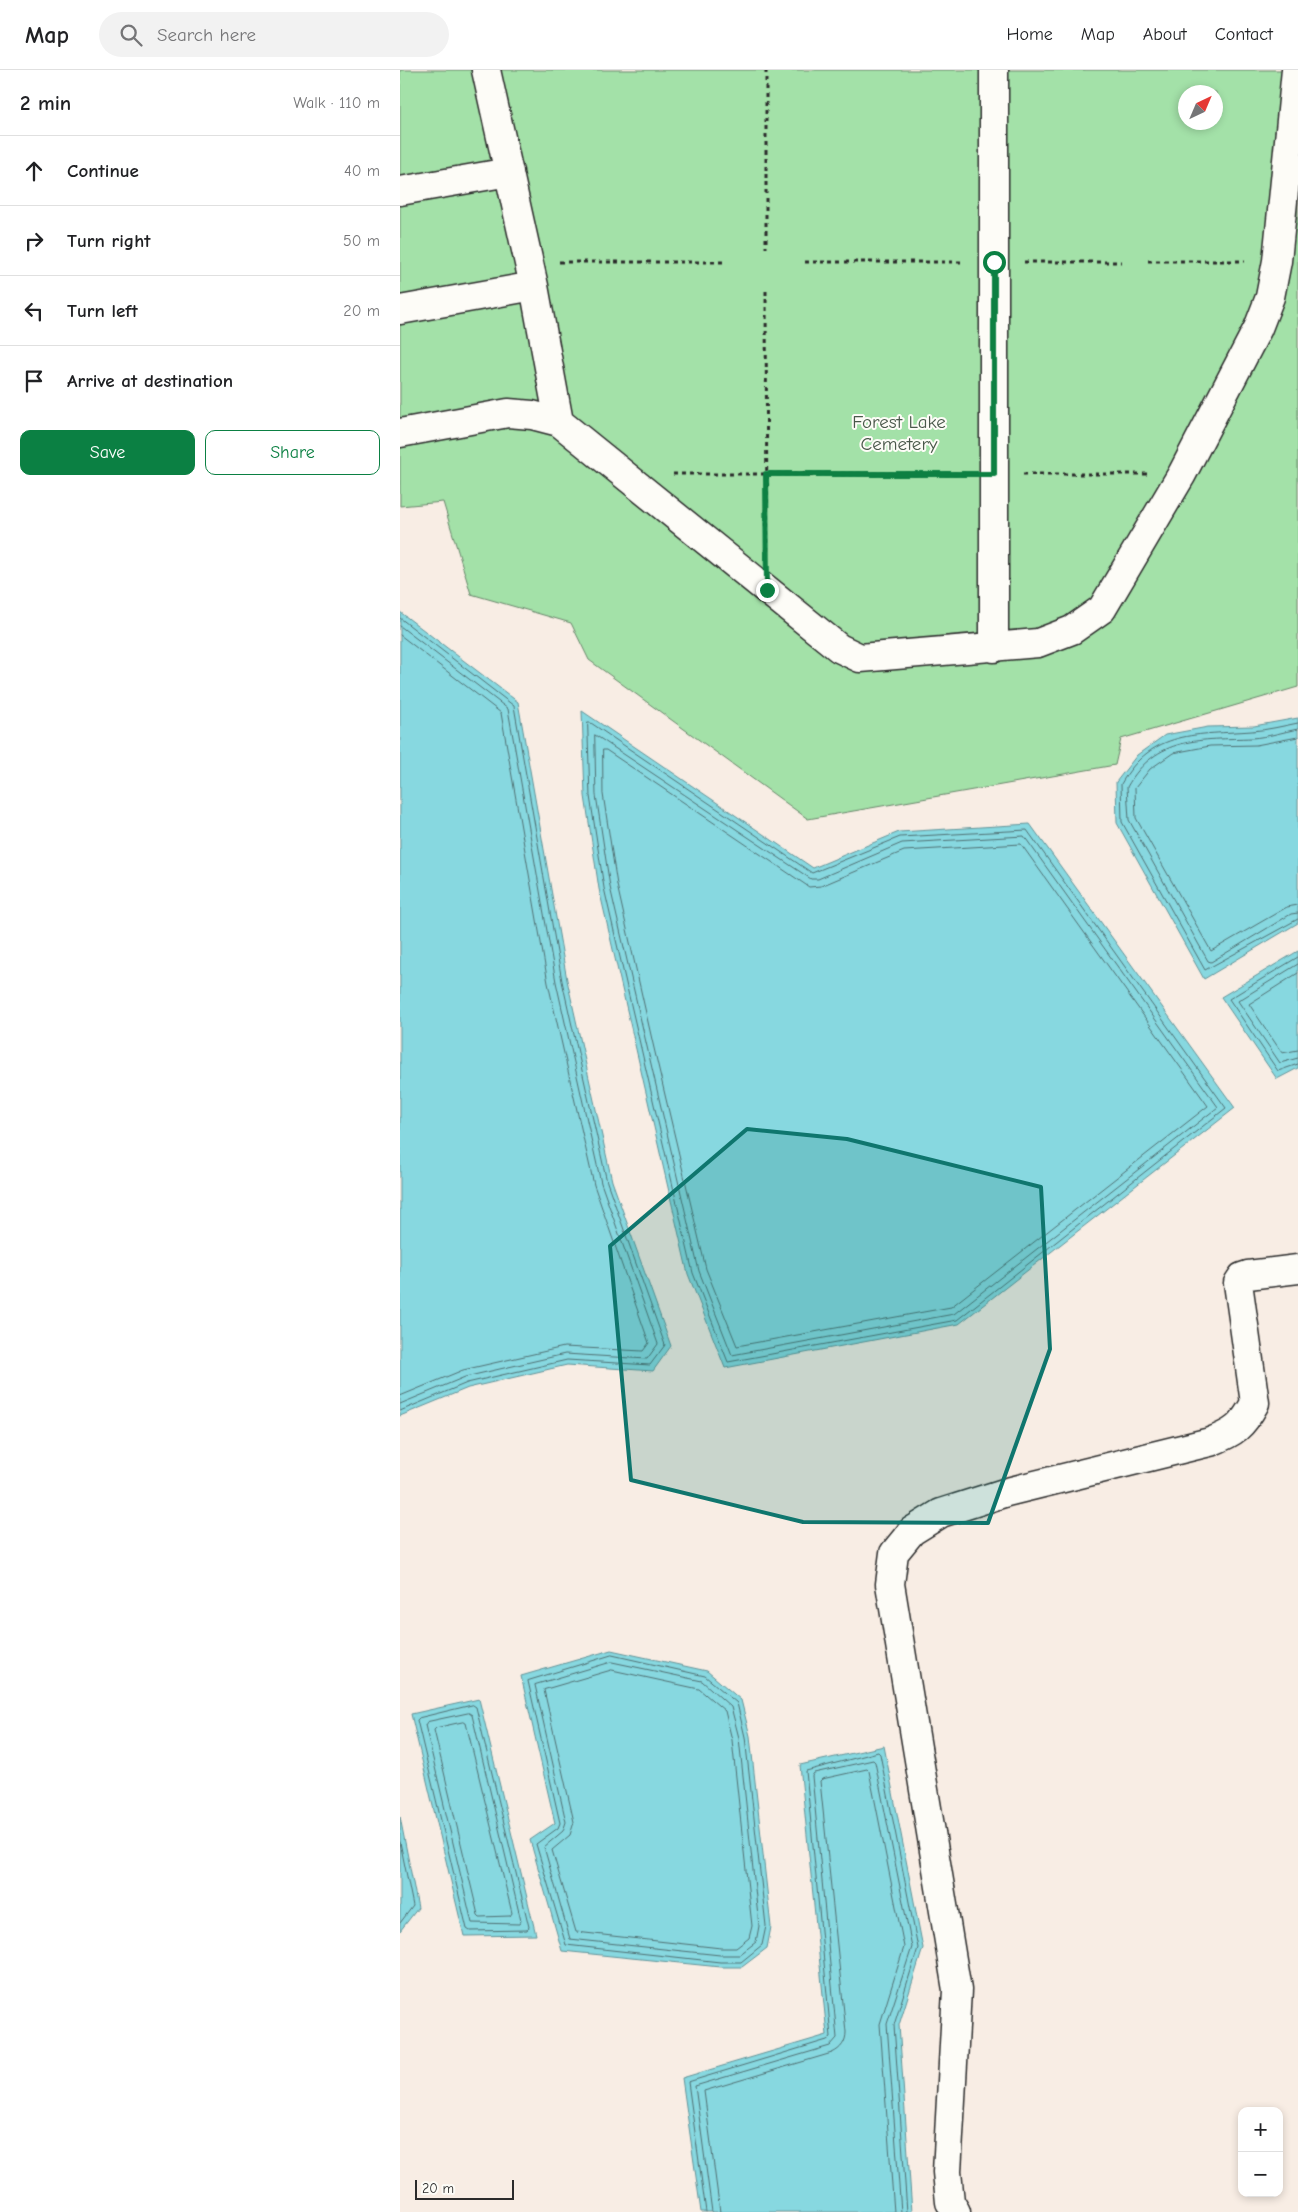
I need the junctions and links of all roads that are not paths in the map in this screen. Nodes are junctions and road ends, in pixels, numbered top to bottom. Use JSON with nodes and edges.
{"nodes":[{"id":1,"x":486,"y":70,"type":"edge"},
{"id":2,"x":994,"y":70,"type":"edge"},
{"id":3,"x":1296,"y":70,"type":"edge"},
{"id":4,"x":509,"y":172,"type":"junction"},
{"id":5,"x":400,"y":191,"type":"edge"},
{"id":6,"x":531,"y":274,"type":"junction"},
{"id":7,"x":400,"y":310,"type":"edge"},
{"id":8,"x":559,"y":422,"type":"junction"},
{"id":9,"x":400,"y":433,"type":"edge"},
{"id":10,"x":994,"y":648,"type":"junction"},
{"id":11,"x":1298,"y":1269,"type":"edge"},
{"id":12,"x":956,"y":2212,"type":"edge"}],
"edges":[{"from":1,"to":4,"type":"street"},
{"from":2,"to":10,"type":"street"},
{"from":3,"to":10,"type":"street"},
{"from":4,"to":5,"type":"street"},
{"from":4,"to":6,"type":"street"},
{"from":6,"to":7,"type":"street"},
{"from":6,"to":8,"type":"street"},
{"from":8,"to":9,"type":"street"},
{"from":8,"to":10,"type":"street"},
{"from":11,"to":12,"type":"street"}]}
